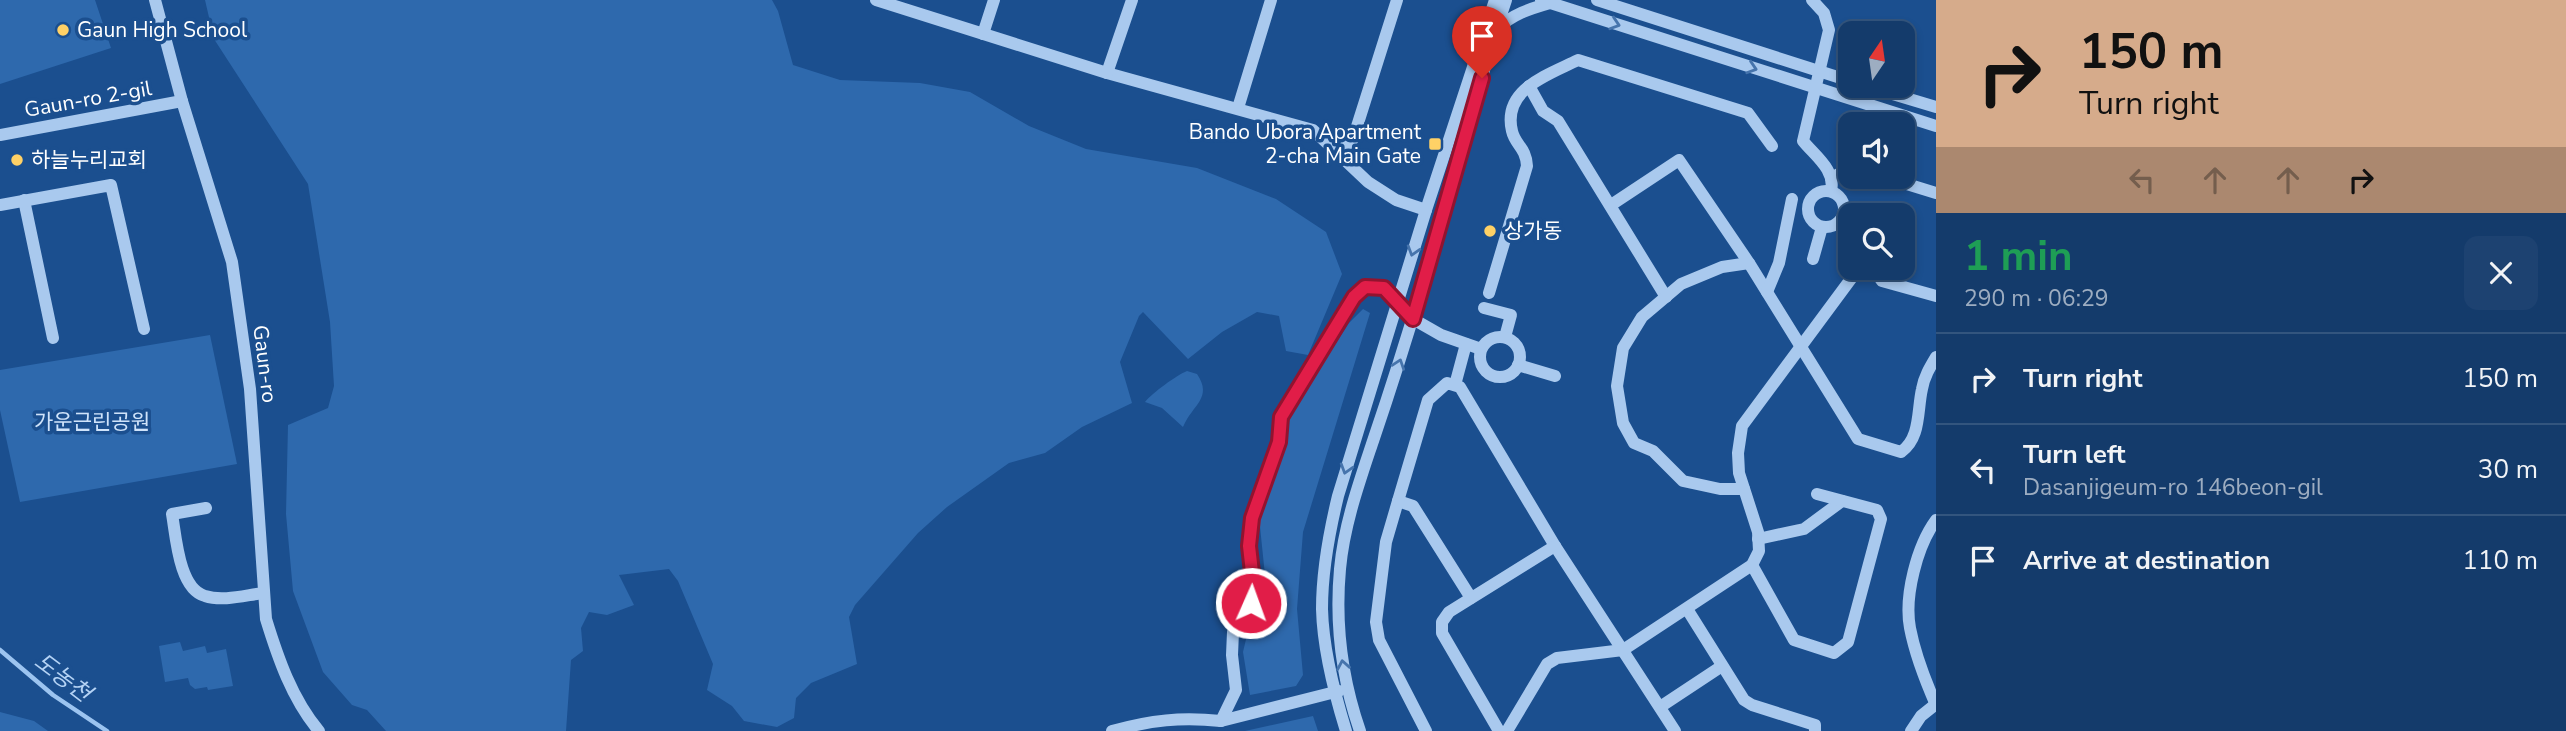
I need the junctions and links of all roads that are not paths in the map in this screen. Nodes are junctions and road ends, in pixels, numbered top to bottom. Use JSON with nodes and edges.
{"nodes":[{"id":1,"x":155,"y":0,"type":"edge"},
{"id":2,"x":876,"y":0,"type":"edge"},
{"id":3,"x":994,"y":0,"type":"edge"},
{"id":4,"x":1132,"y":0,"type":"edge"},
{"id":5,"x":1271,"y":0,"type":"edge"},
{"id":6,"x":1397,"y":0,"type":"edge"},
{"id":7,"x":1495,"y":0,"type":"edge"},
{"id":8,"x":1506,"y":0,"type":"edge"},
{"id":9,"x":1597,"y":0,"type":"edge"},
{"id":10,"x":1812,"y":0,"type":"edge"},
{"id":11,"x":1546,"y":2,"type":"edge"},
{"id":12,"x":1497,"y":29,"type":"junction"},
{"id":13,"x":983,"y":34,"type":"junction"},
{"id":14,"x":1820,"y":71,"type":"junction"},
{"id":15,"x":1107,"y":73,"type":"junction"},
{"id":16,"x":1838,"y":77,"type":"edge"},
{"id":17,"x":1529,"y":86,"type":"junction"},
{"id":18,"x":1815,"y":88,"type":"junction"},
{"id":19,"x":1908,"y":98,"type":"edge"},
{"id":20,"x":182,"y":101,"type":"junction"},
{"id":21,"x":1936,"y":106,"type":"edge"},
{"id":22,"x":1238,"y":108,"type":"junction"},
{"id":23,"x":1933,"y":126,"type":"edge"},
{"id":24,"x":0,"y":135,"type":"edge"},
{"id":25,"x":1772,"y":146,"type":"dead end"},
{"id":26,"x":1339,"y":152,"type":"junction"},
{"id":27,"x":1838,"y":174,"type":"edge"},
{"id":28,"x":1831,"y":178,"type":"junction"},
{"id":29,"x":1915,"y":187,"type":"edge"},
{"id":30,"x":1830,"y":191,"type":"junction"},
{"id":31,"x":1936,"y":193,"type":"edge"},
{"id":32,"x":1792,"y":199,"type":"dead end"},
{"id":33,"x":24,"y":200,"type":"junction"},
{"id":34,"x":1843,"y":203,"type":"edge"},
{"id":35,"x":0,"y":205,"type":"edge"},
{"id":36,"x":1611,"y":205,"type":"junction"},
{"id":37,"x":1426,"y":210,"type":"junction"},
{"id":38,"x":1838,"y":222,"type":"edge"},
{"id":39,"x":1822,"y":227,"type":"junction"},
{"id":40,"x":1813,"y":259,"type":"dead end"},
{"id":41,"x":1749,"y":262,"type":"junction"},
{"id":42,"x":1850,"y":280,"type":"edge"},
{"id":43,"x":1881,"y":280,"type":"edge"},
{"id":44,"x":1767,"y":292,"type":"junction"},
{"id":45,"x":1489,"y":293,"type":"dead end"},
{"id":46,"x":1666,"y":296,"type":"junction"},
{"id":47,"x":1936,"y":296,"type":"edge"},
{"id":48,"x":1398,"y":302,"type":"junction"},
{"id":49,"x":1485,"y":308,"type":"dead end"},
{"id":50,"x":1413,"y":319,"type":"junction"},
{"id":51,"x":144,"y":329,"type":"dead end"},
{"id":52,"x":1505,"y":337,"type":"junction"},
{"id":53,"x":53,"y":338,"type":"dead end"},
{"id":54,"x":1466,"y":344,"type":"junction"},
{"id":55,"x":1800,"y":348,"type":"junction"},
{"id":56,"x":1481,"y":349,"type":"junction"},
{"id":57,"x":1936,"y":357,"type":"edge"},
{"id":58,"x":1518,"y":365,"type":"junction"},
{"id":59,"x":1555,"y":376,"type":"dead end"},
{"id":60,"x":1455,"y":385,"type":"junction"},
{"id":61,"x":1744,"y":489,"type":"junction"},
{"id":62,"x":1817,"y":494,"type":"dead end"},
{"id":63,"x":1842,"y":501,"type":"junction"},
{"id":64,"x":1398,"y":502,"type":"junction"},
{"id":65,"x":206,"y":508,"type":"dead end"},
{"id":66,"x":1936,"y":520,"type":"edge"},
{"id":67,"x":1758,"y":539,"type":"junction"},
{"id":68,"x":1555,"y":545,"type":"junction"},
{"id":69,"x":1752,"y":565,"type":"junction"},
{"id":70,"x":264,"y":593,"type":"junction"},
{"id":71,"x":1471,"y":598,"type":"junction"},
{"id":72,"x":1687,"y":609,"type":"junction"},
{"id":73,"x":1623,"y":650,"type":"junction"},
{"id":74,"x":1722,"y":666,"type":"junction"},
{"id":75,"x":1341,"y":690,"type":"junction"},
{"id":76,"x":1936,"y":704,"type":"edge"},
{"id":77,"x":1660,"y":707,"type":"junction"},
{"id":78,"x":1221,"y":721,"type":"junction"},
{"id":79,"x":319,"y":731,"type":"edge"},
{"id":80,"x":1112,"y":731,"type":"edge"},
{"id":81,"x":1346,"y":731,"type":"edge"},
{"id":82,"x":1360,"y":731,"type":"edge"},
{"id":83,"x":1426,"y":731,"type":"edge"},
{"id":84,"x":1499,"y":731,"type":"edge"},
{"id":85,"x":1507,"y":731,"type":"edge"},
{"id":86,"x":1675,"y":731,"type":"edge"},
{"id":87,"x":1815,"y":731,"type":"edge"},
{"id":88,"x":1912,"y":731,"type":"edge"}],
"edges":[{"from":1,"to":20,"type":"street","name":"Gaun-ro"},
{"from":2,"to":13,"type":"street"},
{"from":3,"to":13,"type":"street"},
{"from":4,"to":15,"type":"street"},
{"from":5,"to":22,"type":"street"},
{"from":6,"to":26,"type":"street"},
{"from":7,"to":37,"type":"street"},
{"from":8,"to":12,"type":"street"},
{"from":9,"to":14,"type":"street"},
{"from":10,"to":14,"type":"street"},
{"from":11,"to":12,"type":"street"},
{"from":11,"to":18,"type":"street","one_way":true},
{"from":12,"to":50,"type":"street"},
{"from":13,"to":15,"type":"street"},
{"from":14,"to":16,"type":"street"},
{"from":14,"to":18,"type":"street"},
{"from":15,"to":22,"type":"street"},
{"from":17,"to":25,"type":"street"},
{"from":17,"to":36,"type":"street"},
{"from":17,"to":45,"type":"street"},
{"from":18,"to":23,"type":"street"},
{"from":18,"to":28,"type":"street"},
{"from":19,"to":21,"type":"street"},
{"from":20,"to":24,"type":"street","name":"Gaun-ro 2-gil"},
{"from":20,"to":70,"type":"street","name":"Gaun-ro"},
{"from":21,"to":23,"type":"street"},
{"from":22,"to":26,"type":"street"},
{"from":26,"to":37,"type":"street"},
{"from":27,"to":28,"type":"street"},
{"from":28,"to":30,"type":"street"},
{"from":29,"to":31,"type":"street"},
{"from":30,"to":34,"type":"street"},
{"from":30,"to":39,"type":"street"},
{"from":32,"to":44,"type":"street"},
{"from":33,"to":35,"type":"street"},
{"from":33,"to":51,"type":"street"},
{"from":33,"to":53,"type":"street"},
{"from":36,"to":41,"type":"street"},
{"from":36,"to":46,"type":"street"},
{"from":37,"to":48,"type":"street","one_way":true},
{"from":38,"to":39,"type":"street"},
{"from":39,"to":40,"type":"street"},
{"from":41,"to":44,"type":"street"},
{"from":41,"to":46,"type":"street"},
{"from":42,"to":55,"type":"street"},
{"from":43,"to":47,"type":"street"},
{"from":44,"to":55,"type":"street"},
{"from":46,"to":61,"type":"street"},
{"from":48,"to":50,"type":"street"},
{"from":48,"to":75,"type":"street","one_way":true},
{"from":48,"to":78,"type":"street"},
{"from":49,"to":52,"type":"street"},
{"from":50,"to":54,"type":"street"},
{"from":75,"to":50,"type":"street","one_way":true},
{"from":52,"to":56,"type":"street"},
{"from":52,"to":58,"type":"street"},
{"from":54,"to":56,"type":"street"},
{"from":54,"to":60,"type":"street"},
{"from":55,"to":57,"type":"street"},
{"from":55,"to":61,"type":"street"},
{"from":56,"to":58,"type":"street"},
{"from":58,"to":59,"type":"street"},
{"from":60,"to":64,"type":"street"},
{"from":60,"to":68,"type":"street"},
{"from":61,"to":67,"type":"street"},
{"from":62,"to":63,"type":"street"},
{"from":63,"to":67,"type":"street"},
{"from":63,"to":69,"type":"street"},
{"from":64,"to":71,"type":"street"},
{"from":64,"to":83,"type":"street"},
{"from":65,"to":70,"type":"street"},
{"from":66,"to":76,"type":"street"},
{"from":67,"to":69,"type":"street"},
{"from":68,"to":71,"type":"street"},
{"from":68,"to":73,"type":"street"},
{"from":69,"to":72,"type":"street"},
{"from":70,"to":79,"type":"street","name":"Gaun-ro"},
{"from":71,"to":84,"type":"street"},
{"from":72,"to":73,"type":"street"},
{"from":72,"to":74,"type":"street"},
{"from":73,"to":77,"type":"street"},
{"from":73,"to":85,"type":"street"},
{"from":74,"to":77,"type":"street"},
{"from":74,"to":87,"type":"street"},
{"from":75,"to":78,"type":"street"},
{"from":75,"to":81,"type":"street"},
{"from":75,"to":82,"type":"street"},
{"from":76,"to":88,"type":"street"},
{"from":77,"to":86,"type":"street"},
{"from":78,"to":80,"type":"street"}]}
